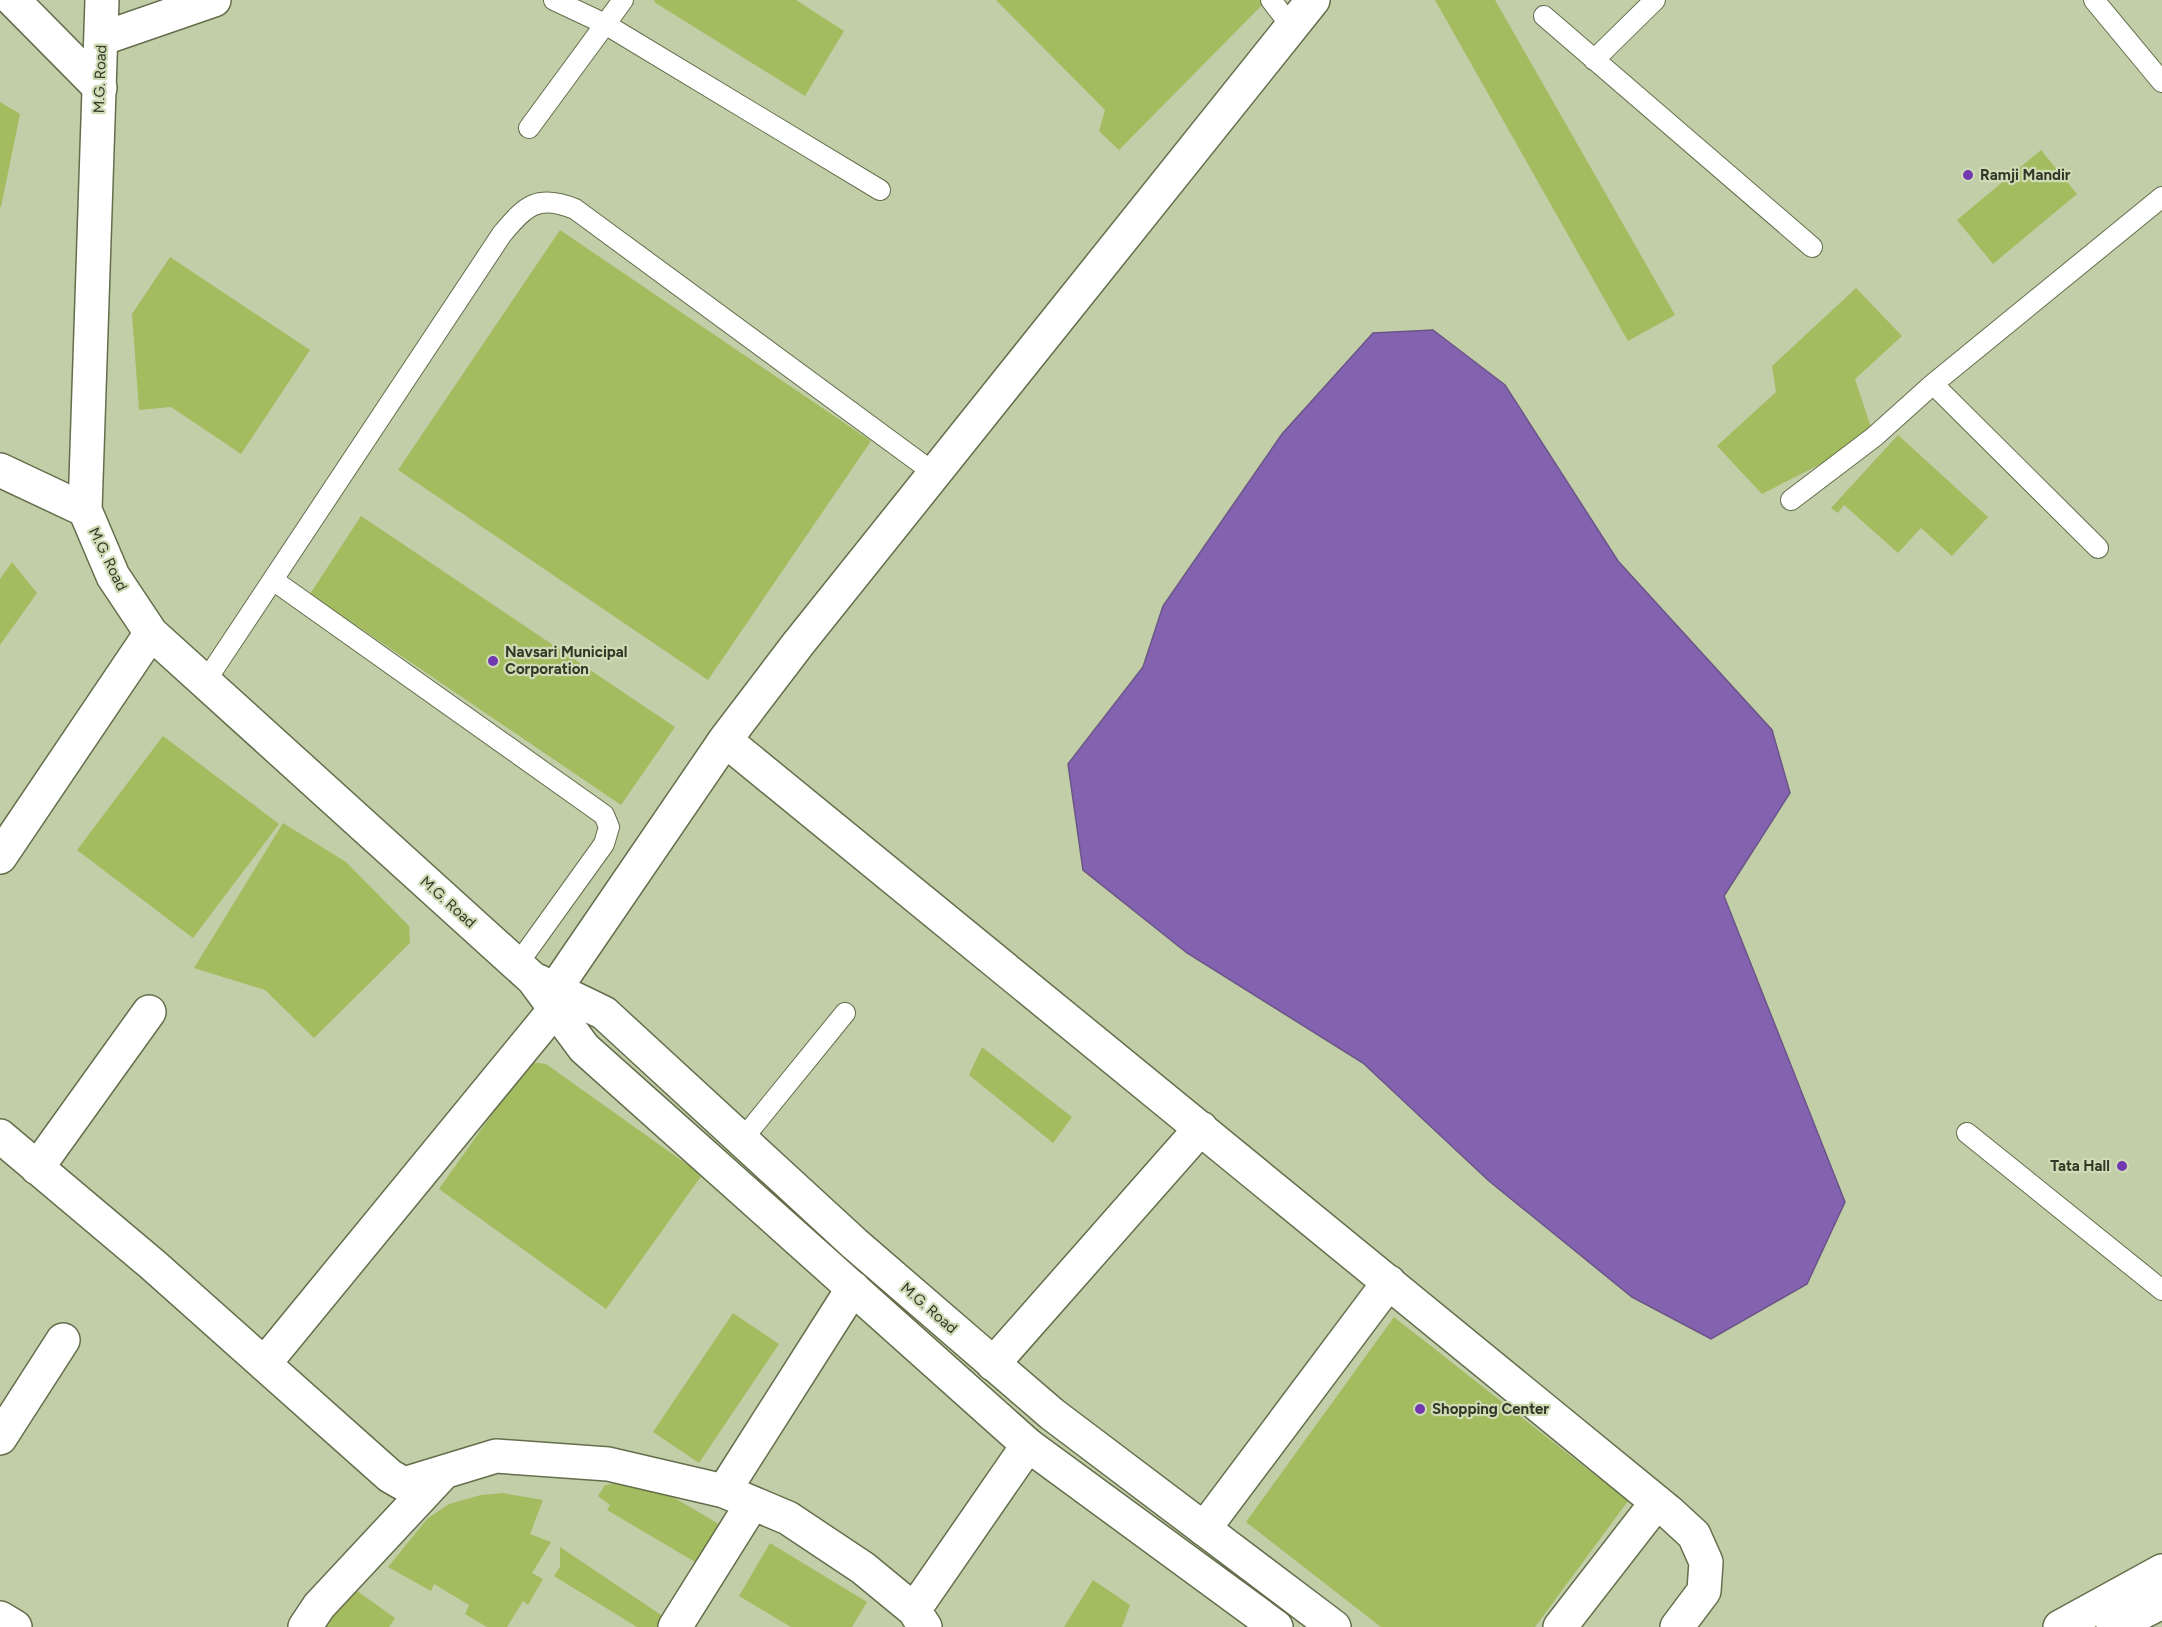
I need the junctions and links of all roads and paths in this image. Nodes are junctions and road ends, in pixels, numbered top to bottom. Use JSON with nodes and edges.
{"nodes":[{"id":1,"x":13,"y":0,"type":"edge"},
{"id":2,"x":102,"y":0,"type":"edge"},
{"id":3,"x":214,"y":0,"type":"edge"},
{"id":4,"x":554,"y":0,"type":"edge"},
{"id":5,"x":623,"y":0,"type":"edge"},
{"id":6,"x":1271,"y":0,"type":"edge"},
{"id":7,"x":1313,"y":0,"type":"edge"},
{"id":8,"x":1655,"y":0,"type":"edge"},
{"id":9,"x":2094,"y":0,"type":"edge"},
{"id":10,"x":1544,"y":15,"type":"dead end"},
{"id":11,"x":605,"y":24,"type":"junction"},
{"id":12,"x":1291,"y":26,"type":"junction"},
{"id":13,"x":101,"y":39,"type":"junction"},
{"id":14,"x":1594,"y":60,"type":"junction"},
{"id":15,"x":2162,"y":82,"type":"edge"},
{"id":16,"x":99,"y":88,"type":"junction"},
{"id":17,"x":529,"y":128,"type":"dead end"},
{"id":18,"x":880,"y":190,"type":"dead end"},
{"id":19,"x":2162,"y":197,"type":"edge"},
{"id":20,"x":1812,"y":247,"type":"dead end"},
{"id":21,"x":1933,"y":384,"type":"junction"},
{"id":22,"x":0,"y":470,"type":"edge"},
{"id":23,"x":934,"y":473,"type":"junction"},
{"id":24,"x":1791,"y":500,"type":"dead end"},
{"id":25,"x":85,"y":510,"type":"junction"},
{"id":26,"x":2098,"y":548,"type":"dead end"},
{"id":27,"x":273,"y":580,"type":"junction"},
{"id":28,"x":151,"y":633,"type":"junction"},
{"id":29,"x":205,"y":682,"type":"junction"},
{"id":30,"x":726,"y":740,"type":"junction"},
{"id":31,"x":0,"y":857,"type":"edge"},
{"id":32,"x":540,"y":985,"type":"junction"},
{"id":33,"x":149,"y":1012,"type":"dead end"},
{"id":34,"x":845,"y":1013,"type":"dead end"},
{"id":35,"x":1201,"y":1128,"type":"junction"},
{"id":36,"x":1966,"y":1133,"type":"dead end"},
{"id":37,"x":0,"y":1136,"type":"edge"},
{"id":38,"x":741,"y":1141,"type":"junction"},
{"id":39,"x":37,"y":1168,"type":"junction"},
{"id":40,"x":1389,"y":1282,"type":"junction"},
{"id":41,"x":853,"y":1288,"type":"junction"},
{"id":42,"x":2162,"y":1290,"type":"edge"},
{"id":43,"x":63,"y":1340,"type":"dead end"},
{"id":44,"x":264,"y":1364,"type":"junction"},
{"id":45,"x":993,"y":1364,"type":"junction"},
{"id":46,"x":0,"y":1438,"type":"edge"},
{"id":47,"x":1028,"y":1445,"type":"junction"},
{"id":48,"x":447,"y":1469,"type":"junction"},
{"id":49,"x":738,"y":1498,"type":"junction"},
{"id":50,"x":1657,"y":1502,"type":"junction"},
{"id":51,"x":1204,"y":1529,"type":"junction"},
{"id":52,"x":2162,"y":1571,"type":"edge"},
{"id":53,"x":2162,"y":1602,"type":"edge"},
{"id":54,"x":0,"y":1618,"type":"edge"},
{"id":55,"x":920,"y":1618,"type":"edge"},
{"id":56,"x":15,"y":1627,"type":"edge"},
{"id":57,"x":305,"y":1627,"type":"edge"},
{"id":58,"x":675,"y":1627,"type":"edge"},
{"id":59,"x":1276,"y":1627,"type":"edge"},
{"id":60,"x":1334,"y":1627,"type":"edge"},
{"id":61,"x":1560,"y":1627,"type":"edge"},
{"id":62,"x":1677,"y":1627,"type":"edge"},
{"id":63,"x":2060,"y":1627,"type":"edge"},
{"id":64,"x":2113,"y":1627,"type":"edge"}],
"edges":[{"from":1,"to":16,"type":"street"},
{"from":2,"to":13,"type":"street","name":"M.G. Road"},
{"from":3,"to":13,"type":"street"},
{"from":4,"to":11,"type":"lane"},
{"from":5,"to":11,"type":"lane"},
{"from":6,"to":12,"type":"lane"},
{"from":7,"to":12,"type":"street"},
{"from":8,"to":14,"type":"lane"},
{"from":9,"to":15,"type":"lane"},
{"from":10,"to":14,"type":"lane"},
{"from":11,"to":17,"type":"lane"},
{"from":11,"to":18,"type":"lane"},
{"from":12,"to":23,"type":"street"},
{"from":13,"to":16,"type":"street","name":"M.G. Road"},
{"from":14,"to":20,"type":"lane"},
{"from":16,"to":25,"type":"street","name":"M.G. Road"},
{"from":19,"to":21,"type":"lane"},
{"from":21,"to":24,"type":"lane"},
{"from":21,"to":26,"type":"lane"},
{"from":22,"to":25,"type":"street"},
{"from":23,"to":27,"type":"lane"},
{"from":23,"to":30,"type":"street"},
{"from":25,"to":28,"type":"street","name":"M.G. Road"},
{"from":27,"to":29,"type":"lane"},
{"from":27,"to":32,"type":"lane"},
{"from":28,"to":29,"type":"street","name":"M.G. Road"},
{"from":28,"to":31,"type":"street"},
{"from":29,"to":32,"type":"street","name":"M.G. Road"},
{"from":30,"to":32,"type":"street"},
{"from":30,"to":35,"type":"street"},
{"from":32,"to":38,"type":"street","name":"M.G. Road"},
{"from":32,"to":41,"type":"street","name":"M.G. Road"},
{"from":32,"to":44,"type":"street"},
{"from":33,"to":39,"type":"street"},
{"from":34,"to":38,"type":"lane"},
{"from":35,"to":40,"type":"street"},
{"from":35,"to":45,"type":"street"},
{"from":36,"to":42,"type":"lane"},
{"from":37,"to":39,"type":"street"},
{"from":38,"to":45,"type":"street","name":"M.G. Road"},
{"from":39,"to":44,"type":"street"},
{"from":40,"to":50,"type":"street"},
{"from":40,"to":51,"type":"street"},
{"from":41,"to":47,"type":"street","name":"M.G. Road"},
{"from":41,"to":49,"type":"street"},
{"from":43,"to":46,"type":"street"},
{"from":44,"to":48,"type":"street"},
{"from":45,"to":51,"type":"street","name":"M.G. Road"},
{"from":47,"to":55,"type":"street"},
{"from":47,"to":59,"type":"street","name":"M.G. Road"},
{"from":48,"to":49,"type":"street"},
{"from":48,"to":57,"type":"street"},
{"from":49,"to":55,"type":"street"},
{"from":49,"to":58,"type":"street"},
{"from":50,"to":61,"type":"street"},
{"from":50,"to":62,"type":"street"},
{"from":51,"to":60,"type":"street","name":"M.G. Road"},
{"from":52,"to":63,"type":"street"},
{"from":53,"to":64,"type":"street"},
{"from":54,"to":56,"type":"street"}]}
